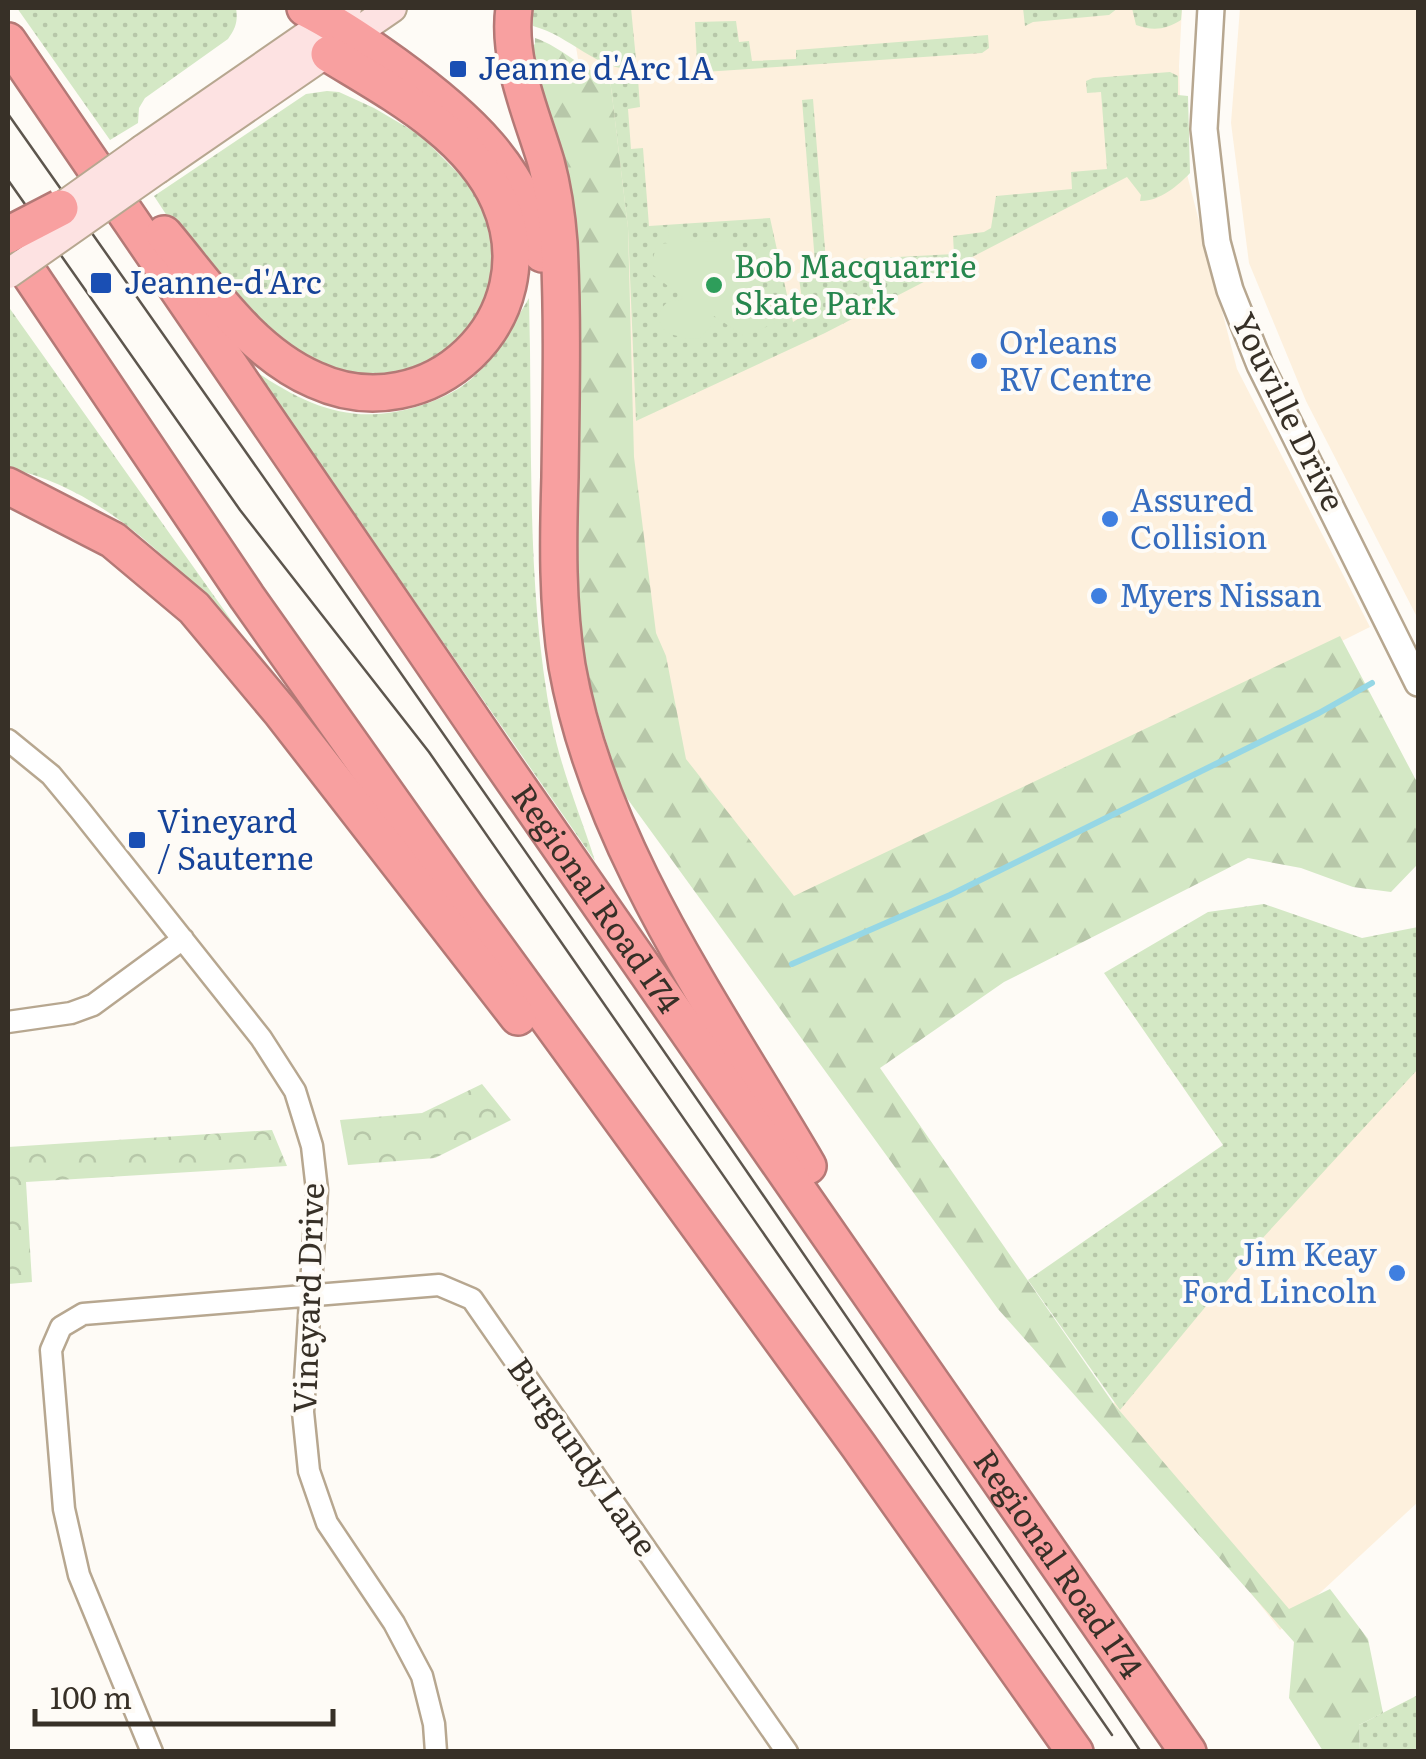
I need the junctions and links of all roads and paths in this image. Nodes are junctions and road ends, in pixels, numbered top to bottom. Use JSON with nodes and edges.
{"nodes":[{"id":1,"x":392,"y":8,"type":"edge"},
{"id":2,"x":514,"y":8,"type":"edge"},
{"id":3,"x":1210,"y":8,"type":"edge"},
{"id":4,"x":333,"y":25,"type":"edge"},
{"id":5,"x":8,"y":29,"type":"edge"},
{"id":6,"x":8,"y":41,"type":"edge"},
{"id":7,"x":66,"y":218,"type":"junction"},
{"id":8,"x":8,"y":241,"type":"edge"},
{"id":9,"x":8,"y":266,"type":"edge"},
{"id":10,"x":8,"y":274,"type":"edge"},
{"id":11,"x":560,"y":338,"type":"junction"},
{"id":12,"x":8,"y":486,"type":"edge"},
{"id":13,"x":178,"y":495,"type":"junction"},
{"id":14,"x":1418,"y":683,"type":"edge"},
{"id":15,"x":8,"y":740,"type":"edge"},
{"id":16,"x":183,"y":939,"type":"junction"},
{"id":17,"x":8,"y":1022,"type":"edge"},
{"id":18,"x":310,"y":1296,"type":"junction"},
{"id":19,"x":947,"y":1404,"type":"junction"},
{"id":20,"x":1028,"y":1686,"type":"junction"},
{"id":21,"x":152,"y":1752,"type":"edge"},
{"id":22,"x":436,"y":1752,"type":"edge"},
{"id":23,"x":787,"y":1752,"type":"edge"},
{"id":24,"x":1075,"y":1752,"type":"edge"},
{"id":25,"x":1188,"y":1752,"type":"edge"}],
"edges":[{"from":1,"to":4,"type":"main road"},
{"from":2,"to":11,"type":"highway"},
{"from":3,"to":14,"type":"street","name":"Youville Drive"},
{"from":4,"to":5,"type":"highway"},
{"from":4,"to":7,"type":"main road","bridge":true},
{"from":4,"to":11,"type":"highway"},
{"from":6,"to":19,"type":"highway","name":"Regional Road 174"},
{"from":7,"to":8,"type":"highway","bridge":true},
{"from":7,"to":10,"type":"main road","bridge":true},
{"from":8,"to":13,"type":"highway"},
{"from":9,"to":13,"type":"highway"},
{"from":11,"to":19,"type":"highway"},
{"from":12,"to":20,"type":"highway"},
{"from":13,"to":20,"type":"highway"},
{"from":15,"to":16,"type":"street","name":"Vineyard Drive"},
{"from":16,"to":17,"type":"street"},
{"from":16,"to":18,"type":"street","name":"Vineyard Drive"},
{"from":18,"to":21,"type":"street","name":"Burgundy Lane"},
{"from":18,"to":22,"type":"street","name":"Vineyard Drive"},
{"from":18,"to":23,"type":"street","name":"Burgundy Lane"},
{"from":19,"to":25,"type":"highway","name":"Regional Road 174"},
{"from":20,"to":24,"type":"highway"}]}
